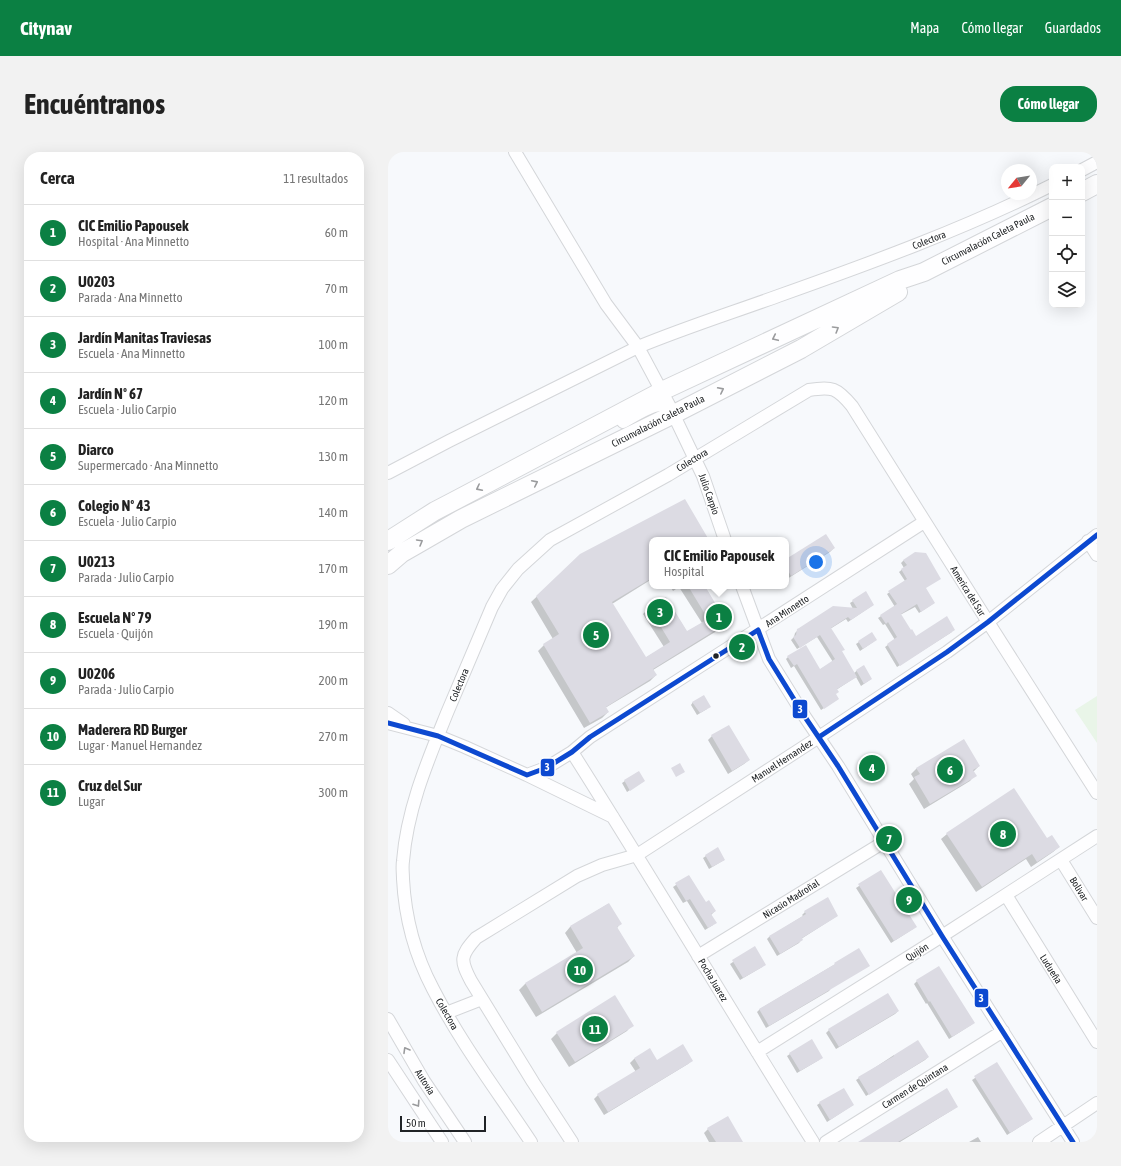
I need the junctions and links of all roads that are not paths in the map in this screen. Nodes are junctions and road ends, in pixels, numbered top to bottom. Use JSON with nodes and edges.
{"nodes":[{"id":1,"x":515,"y":152,"type":"edge"},
{"id":2,"x":1097,"y":162,"type":"edge"},
{"id":3,"x":1085,"y":168,"type":"edge"},
{"id":4,"x":1097,"y":184,"type":"edge"},
{"id":5,"x":1049,"y":186,"type":"edge"},
{"id":6,"x":1085,"y":190,"type":"edge"},
{"id":7,"x":1049,"y":209,"type":"edge"},
{"id":8,"x":924,"y":272,"type":"junction"},
{"id":9,"x":638,"y":347,"type":"junction"},
{"id":10,"x":837,"y":390,"type":"joint"},
{"id":11,"x":667,"y":403,"type":"junction"},
{"id":12,"x":695,"y":458,"type":"junction"},
{"id":13,"x":388,"y":473,"type":"edge"},
{"id":14,"x":924,"y":522,"type":"junction"},
{"id":15,"x":724,"y":537,"type":"edge"},
{"id":16,"x":1093,"y":538,"type":"edge"},
{"id":17,"x":388,"y":540,"type":"edge"},
{"id":18,"x":1097,"y":555,"type":"edge"},
{"id":19,"x":388,"y":565,"type":"edge"},
{"id":20,"x":743,"y":589,"type":"edge"},
{"id":21,"x":988,"y":622,"type":"junction"},
{"id":22,"x":758,"y":630,"type":"junction"},
{"id":23,"x":388,"y":713,"type":"edge"},
{"id":24,"x":388,"y":723,"type":"edge"},
{"id":25,"x":414,"y":730,"type":"junction"},
{"id":26,"x":438,"y":736,"type":"junction"},
{"id":27,"x":819,"y":737,"type":"junction"},
{"id":28,"x":572,"y":752,"type":"junction"},
{"id":29,"x":527,"y":775,"type":"junction"},
{"id":30,"x":1097,"y":793,"type":"edge"},
{"id":31,"x":614,"y":818,"type":"junction"},
{"id":32,"x":1097,"y":836,"type":"edge"},
{"id":33,"x":884,"y":842,"type":"junction"},
{"id":34,"x":637,"y":855,"type":"junction"},
{"id":35,"x":1061,"y":860,"type":"junction"},
{"id":36,"x":1006,"y":895,"type":"junction"},
{"id":37,"x":1097,"y":918,"type":"edge"},
{"id":38,"x":942,"y":936,"type":"junction"},
{"id":39,"x":698,"y":956,"type":"junction"},
{"id":40,"x":482,"y":999,"type":"junction"},
{"id":41,"x":446,"y":1013,"type":"junction"},
{"id":42,"x":388,"y":1019,"type":"edge"},
{"id":43,"x":1003,"y":1031,"type":"junction"},
{"id":44,"x":1097,"y":1042,"type":"edge"},
{"id":45,"x":756,"y":1052,"type":"junction"},
{"id":46,"x":388,"y":1060,"type":"edge"},
{"id":47,"x":1097,"y":1103,"type":"edge"},
{"id":48,"x":1063,"y":1126,"type":"junction"},
{"id":49,"x":442,"y":1142,"type":"edge"},
{"id":50,"x":465,"y":1142,"type":"edge"},
{"id":51,"x":531,"y":1142,"type":"edge"},
{"id":52,"x":572,"y":1142,"type":"edge"},
{"id":53,"x":813,"y":1142,"type":"edge"},
{"id":54,"x":826,"y":1142,"type":"edge"},
{"id":55,"x":1039,"y":1142,"type":"edge"},
{"id":56,"x":1073,"y":1142,"type":"edge"}],
"edges":[{"from":1,"to":9,"type":"street","name":"Julio Carpio"},
{"from":2,"to":3,"type":"street"},
{"from":4,"to":6,"type":"highway"},
{"from":5,"to":9,"type":"street","name":"Colectora"},
{"from":7,"to":8,"type":"highway","name":"Circunvalación Caleta Paula"},
{"from":8,"to":11,"type":"highway","name":"Circunvalación Caleta Paula","one_way":true},
{"from":11,"to":8,"type":"highway","name":"Circunvalación Caleta Paula","one_way":true},
{"from":9,"to":11,"type":"street","name":"Julio Carpio"},
{"from":9,"to":13,"type":"street","name":"Colectora"},
{"from":10,"to":12,"type":"street","name":"Colectora"},
{"from":10,"to":14,"type":"street","name":"America del Sur"},
{"from":11,"to":12,"type":"street","name":"Julio Carpio"},
{"from":11,"to":17,"type":"highway","name":"Circunvalación Caleta Paula","one_way":true},
{"from":19,"to":11,"type":"highway","name":"Circunvalación Caleta Paula","one_way":true},
{"from":12,"to":15,"type":"street","name":"Julio Carpio"},
{"from":12,"to":26,"type":"street","name":"Colectora"},
{"from":14,"to":21,"type":"street","name":"America del Sur"},
{"from":14,"to":22,"type":"street","name":"Ana Minnetto"},
{"from":16,"to":18,"type":"street"},
{"from":16,"to":21,"type":"street","name":"Manuel Hernandez"},
{"from":20,"to":22,"type":"street"},
{"from":21,"to":27,"type":"street","name":"Manuel Hernandez"},
{"from":21,"to":30,"type":"street","name":"America del Sur"},
{"from":22,"to":27,"type":"street"},
{"from":22,"to":28,"type":"street","name":"Ana Minnetto"},
{"from":23,"to":25,"type":"street"},
{"from":24,"to":25,"type":"street"},
{"from":25,"to":26,"type":"street"},
{"from":26,"to":29,"type":"street"},
{"from":26,"to":41,"type":"street","name":"Colectora"},
{"from":27,"to":33,"type":"street"},
{"from":27,"to":34,"type":"street","name":"Manuel Hernandez"},
{"from":28,"to":29,"type":"street","name":"Ana Minnetto"},
{"from":28,"to":31,"type":"street","name":"Pocha Juarez"},
{"from":29,"to":31,"type":"street"},
{"from":31,"to":34,"type":"street","name":"Pocha Juarez"},
{"from":32,"to":35,"type":"street","name":"Quijón"},
{"from":33,"to":38,"type":"street"},
{"from":33,"to":39,"type":"street","name":"Nicasio Madroñal"},
{"from":34,"to":39,"type":"street","name":"Pocha Juarez"},
{"from":34,"to":40,"type":"street","name":"Manuel Hernandez"},
{"from":35,"to":36,"type":"street","name":"Quijón"},
{"from":35,"to":37,"type":"street","name":"Bolivar"},
{"from":36,"to":38,"type":"street","name":"Quijón"},
{"from":36,"to":44,"type":"street","name":"Ludueña"},
{"from":38,"to":43,"type":"street"},
{"from":38,"to":45,"type":"street","name":"Quijón"},
{"from":39,"to":45,"type":"street","name":"Pocha Juarez"},
{"from":40,"to":41,"type":"street"},
{"from":40,"to":52,"type":"street"},
{"from":41,"to":51,"type":"street","name":"Colectora"},
{"from":50,"to":42,"type":"street","name":"Autovía","one_way":true},
{"from":43,"to":48,"type":"street"},
{"from":43,"to":54,"type":"street","name":"Carmen de Quintana"},
{"from":45,"to":53,"type":"street","name":"Pocha Juarez"},
{"from":46,"to":49,"type":"street","name":"Autovía","one_way":true},
{"from":47,"to":48,"type":"street"},
{"from":48,"to":55,"type":"street"},
{"from":48,"to":56,"type":"street"}]}
